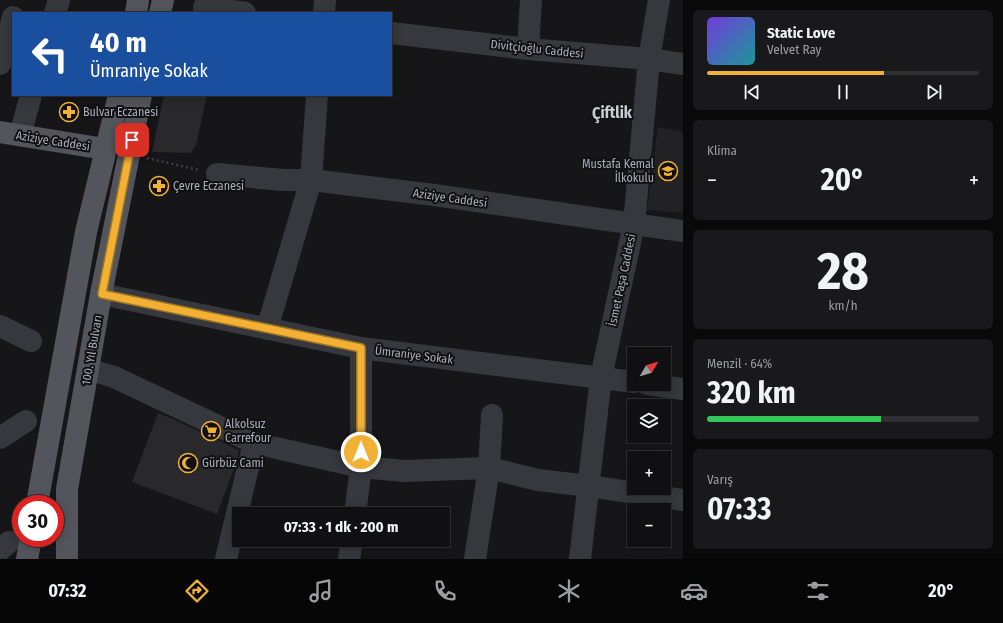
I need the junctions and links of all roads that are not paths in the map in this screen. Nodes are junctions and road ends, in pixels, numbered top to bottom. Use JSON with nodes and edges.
{"nodes":[{"id":1,"x":18,"y":0,"type":"edge"},
{"id":2,"x":59,"y":0,"type":"edge"},
{"id":3,"x":138,"y":0,"type":"edge"},
{"id":4,"x":163,"y":0,"type":"edge"},
{"id":5,"x":325,"y":0,"type":"edge"},
{"id":6,"x":531,"y":0,"type":"edge"},
{"id":7,"x":659,"y":0,"type":"edge"},
{"id":8,"x":204,"y":7,"type":"dead end"},
{"id":9,"x":14,"y":12,"type":"edge"},
{"id":10,"x":55,"y":12,"type":"edge"},
{"id":11,"x":136,"y":12,"type":"edge"},
{"id":12,"x":160,"y":12,"type":"edge"},
{"id":13,"x":237,"y":12,"type":"edge"},
{"id":14,"x":324,"y":12,"type":"edge"},
{"id":15,"x":12,"y":21,"type":"edge"},
{"id":16,"x":392,"y":33,"type":"edge"},
{"id":17,"x":528,"y":49,"type":"junction"},
{"id":18,"x":649,"y":59,"type":"junction"},
{"id":19,"x":0,"y":64,"type":"edge"},
{"id":20,"x":683,"y":64,"type":"edge"},
{"id":21,"x":30,"y":96,"type":"edge"},
{"id":22,"x":119,"y":96,"type":"edge"},
{"id":23,"x":141,"y":96,"type":"edge"},
{"id":24,"x":317,"y":96,"type":"edge"},
{"id":25,"x":10,"y":134,"type":"edge"},
{"id":26,"x":105,"y":150,"type":"junction"},
{"id":27,"x":216,"y":174,"type":"road end"},
{"id":28,"x":311,"y":180,"type":"junction"},
{"id":29,"x":634,"y":224,"type":"junction"},
{"id":30,"x":683,"y":231,"type":"edge"},
{"id":31,"x":102,"y":294,"type":"junction"},
{"id":32,"x":0,"y":326,"type":"edge"},
{"id":33,"x":267,"y":329,"type":"junction"},
{"id":34,"x":31,"y":341,"type":"dead end"},
{"id":35,"x":361,"y":348,"type":"junction"},
{"id":36,"x":88,"y":370,"type":"junction"},
{"id":37,"x":601,"y":377,"type":"junction"},
{"id":38,"x":627,"y":381,"type":"edge"},
{"id":39,"x":671,"y":387,"type":"edge"},
{"id":40,"x":683,"y":389,"type":"edge"},
{"id":41,"x":492,"y":415,"type":"dead end"},
{"id":42,"x":0,"y":419,"type":"edge"},
{"id":43,"x":0,"y":438,"type":"edge"},
{"id":44,"x":254,"y":443,"type":"junction"},
{"id":45,"x":361,"y":467,"type":"junction"},
{"id":46,"x":489,"y":468,"type":"junction"},
{"id":47,"x":589,"y":486,"type":"junction"},
{"id":48,"x":39,"y":495,"type":"edge"},
{"id":49,"x":683,"y":500,"type":"edge"},
{"id":50,"x":356,"y":507,"type":"edge"},
{"id":51,"x":29,"y":547,"type":"edge"},
{"id":52,"x":351,"y":547,"type":"edge"},
{"id":53,"x":27,"y":559,"type":"edge"},
{"id":54,"x":67,"y":559,"type":"edge"},
{"id":55,"x":226,"y":559,"type":"edge"},
{"id":56,"x":349,"y":559,"type":"edge"},
{"id":57,"x":475,"y":559,"type":"edge"},
{"id":58,"x":580,"y":559,"type":"edge"}],
"edges":[{"from":1,"to":9,"type":"street"},
{"from":2,"to":10,"type":"street"},
{"from":3,"to":11,"type":"main road"},
{"from":4,"to":12,"type":"main road"},
{"from":5,"to":14,"type":"street"},
{"from":6,"to":17,"type":"street"},
{"from":7,"to":18,"type":"street","name":"İsmet Paşa Caddesi"},
{"from":8,"to":13,"type":"street"},
{"from":15,"to":19,"type":"street"},
{"from":16,"to":17,"type":"street","name":"Divitçioğlu Caddesi"},
{"from":17,"to":18,"type":"street","name":"Divitçioğlu Caddesi"},
{"from":18,"to":20,"type":"street","name":"Divitçioğlu Caddesi"},
{"from":18,"to":29,"type":"street","name":"İsmet Paşa Caddesi"},
{"from":21,"to":25,"type":"street"},
{"from":22,"to":26,"type":"main road"},
{"from":23,"to":31,"type":"main road","name":"100. Yıl Bulvarı"},
{"from":24,"to":28,"type":"street"},
{"from":25,"to":26,"type":"main road","name":"Aziziye Caddesi"},
{"from":26,"to":48,"type":"main road"},
{"from":27,"to":28,"type":"street","name":"Aziziye Caddesi"},
{"from":28,"to":29,"type":"street","name":"Aziziye Caddesi"},
{"from":28,"to":33,"type":"street"},
{"from":29,"to":30,"type":"street","name":"Aziziye Caddesi"},
{"from":29,"to":37,"type":"street","name":"İsmet Paşa Caddesi"},
{"from":31,"to":33,"type":"street","name":"Ümraniye Sokak"},
{"from":31,"to":36,"type":"main road","name":"100. Yıl Bulvarı"},
{"from":32,"to":34,"type":"street"},
{"from":33,"to":35,"type":"street","name":"Ümraniye Sokak"},
{"from":35,"to":37,"type":"street","name":"Ümraniye Sokak"},
{"from":35,"to":45,"type":"street"},
{"from":36,"to":44,"type":"street"},
{"from":36,"to":54,"type":"main road","name":"100. Yıl Bulvarı"},
{"from":37,"to":38,"type":"street","name":"Ümraniye Sokak"},
{"from":37,"to":47,"type":"street","name":"İsmet Paşa Caddesi"},
{"from":39,"to":40,"type":"street"},
{"from":41,"to":46,"type":"street"},
{"from":42,"to":43,"type":"street"},
{"from":44,"to":45,"type":"street"},
{"from":44,"to":55,"type":"street"},
{"from":45,"to":46,"type":"street"},
{"from":45,"to":50,"type":"street"},
{"from":46,"to":47,"type":"street"},
{"from":46,"to":57,"type":"street"},
{"from":47,"to":49,"type":"street"},
{"from":47,"to":58,"type":"street","name":"İsmet Paşa Caddesi"},
{"from":51,"to":53,"type":"main road"},
{"from":52,"to":56,"type":"street"}]}
